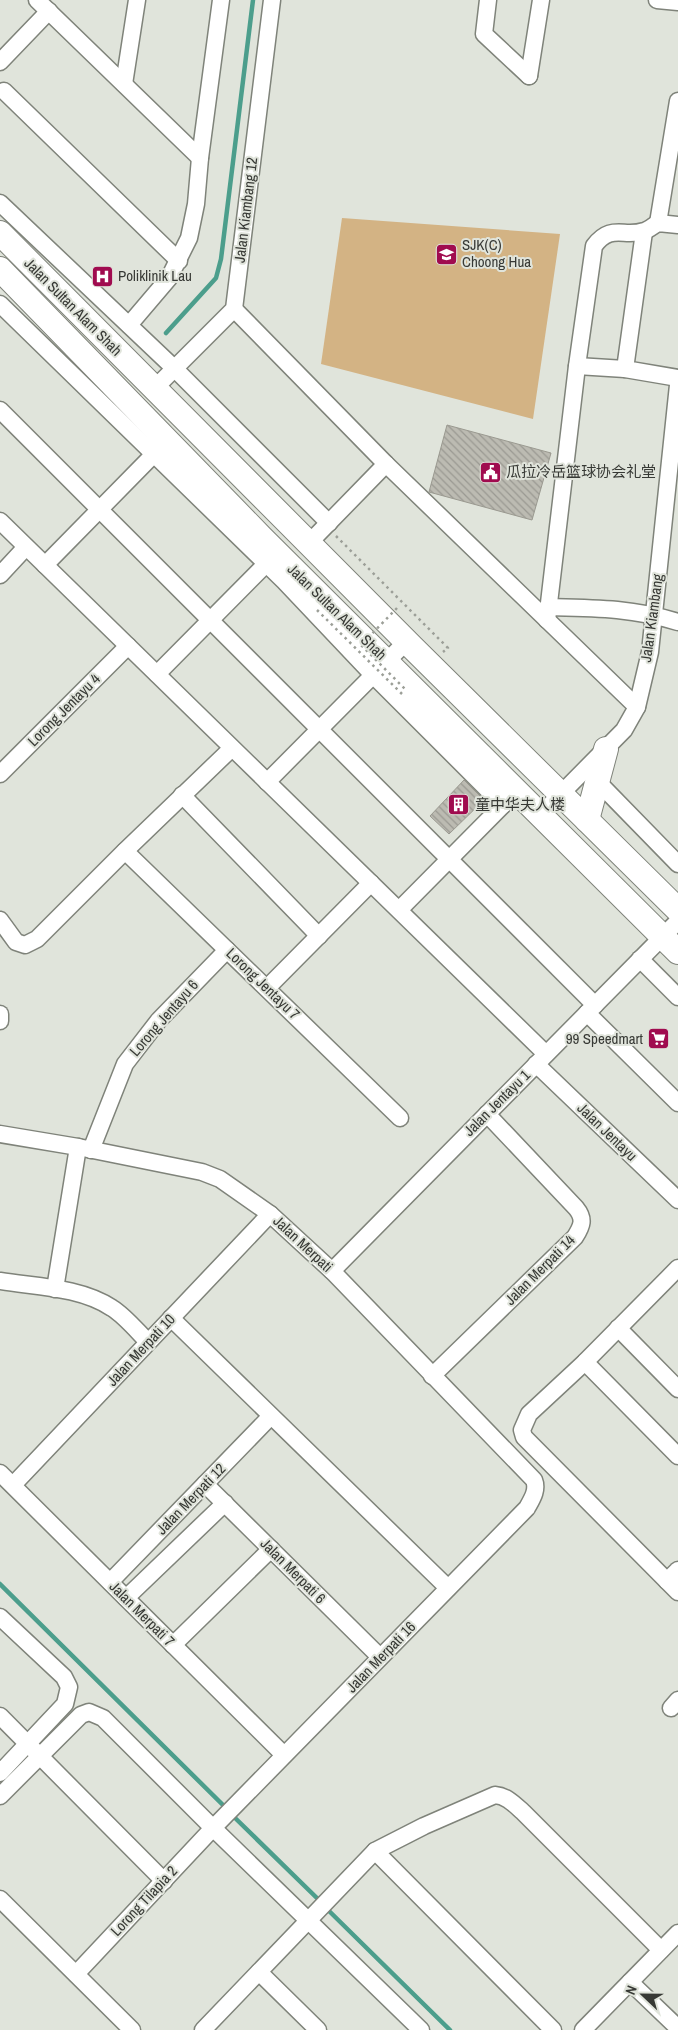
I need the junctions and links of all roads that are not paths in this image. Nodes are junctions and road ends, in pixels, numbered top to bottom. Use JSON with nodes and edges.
{"nodes":[{"id":1,"x":137,"y":0,"type":"edge"},
{"id":2,"x":221,"y":0,"type":"edge"},
{"id":3,"x":272,"y":0,"type":"edge"},
{"id":4,"x":488,"y":0,"type":"edge"},
{"id":5,"x":541,"y":0,"type":"edge"},
{"id":6,"x":657,"y":0,"type":"edge"},
{"id":7,"x":678,"y":2,"type":"edge"},
{"id":8,"x":43,"y":6,"type":"edge"},
{"id":9,"x":0,"y":62,"type":"edge"},
{"id":10,"x":124,"y":84,"type":"junction"},
{"id":11,"x":1,"y":91,"type":"edge"},
{"id":12,"x":678,"y":101,"type":"edge"},
{"id":13,"x":200,"y":158,"type":"junction"},
{"id":14,"x":0,"y":203,"type":"edge"},
{"id":15,"x":678,"y":226,"type":"edge"},
{"id":16,"x":651,"y":227,"type":"junction"},
{"id":17,"x":0,"y":233,"type":"edge"},
{"id":18,"x":179,"y":261,"type":"junction"},
{"id":19,"x":0,"y":269,"type":"edge"},
{"id":20,"x":20,"y":291,"type":"junction"},
{"id":21,"x":1,"y":308,"type":"edge"},
{"id":22,"x":234,"y":309,"type":"junction"},
{"id":23,"x":129,"y":325,"type":"junction"},
{"id":24,"x":577,"y":366,"type":"junction"},
{"id":25,"x":174,"y":368,"type":"junction"},
{"id":26,"x":625,"y":369,"type":"junction"},
{"id":27,"x":678,"y":378,"type":"edge"},
{"id":28,"x":678,"y":385,"type":"edge"},
{"id":29,"x":155,"y":388,"type":"junction"},
{"id":30,"x":0,"y":410,"type":"edge"},
{"id":31,"x":161,"y":447,"type":"junction"},
{"id":32,"x":386,"y":464,"type":"junction"},
{"id":33,"x":99,"y":509,"type":"junction"},
{"id":34,"x":0,"y":521,"type":"edge"},
{"id":35,"x":328,"y":524,"type":"junction"},
{"id":36,"x":309,"y":543,"type":"junction"},
{"id":37,"x":26,"y":547,"type":"junction"},
{"id":38,"x":266,"y":564,"type":"junction"},
{"id":39,"x":45,"y":565,"type":"junction"},
{"id":40,"x":0,"y":575,"type":"edge"},
{"id":41,"x":548,"y":613,"type":"junction"},
{"id":42,"x":654,"y":615,"type":"junction"},
{"id":43,"x":210,"y":620,"type":"junction"},
{"id":44,"x":678,"y":622,"type":"edge"},
{"id":45,"x":407,"y":641,"type":"junction"},
{"id":46,"x":128,"y":646,"type":"junction"},
{"id":47,"x":380,"y":668,"type":"junction"},
{"id":48,"x":157,"y":674,"type":"junction"},
{"id":49,"x":637,"y":707,"type":"junction"},
{"id":50,"x":319,"y":729,"type":"junction"},
{"id":51,"x":232,"y":748,"type":"junction"},
{"id":52,"x":606,"y":749,"type":"junction"},
{"id":53,"x":0,"y":774,"type":"edge"},
{"id":54,"x":597,"y":781,"type":"junction"},
{"id":55,"x":267,"y":782,"type":"junction"},
{"id":56,"x":560,"y":794,"type":"junction"},
{"id":57,"x":182,"y":795,"type":"junction"},
{"id":58,"x":510,"y":798,"type":"junction"},
{"id":59,"x":540,"y":814,"type":"junction"},
{"id":60,"x":587,"y":820,"type":"junction"},
{"id":61,"x":125,"y":851,"type":"junction"},
{"id":62,"x":449,"y":859,"type":"junction"},
{"id":63,"x":678,"y":864,"type":"edge"},
{"id":64,"x":371,"y":883,"type":"junction"},
{"id":65,"x":399,"y":910,"type":"junction"},
{"id":66,"x":678,"y":910,"type":"edge"},
{"id":67,"x":0,"y":920,"type":"edge"},
{"id":68,"x":319,"y":936,"type":"junction"},
{"id":69,"x":673,"y":936,"type":"edge"},
{"id":70,"x":227,"y":950,"type":"junction"},
{"id":71,"x":640,"y":959,"type":"junction"},
{"id":72,"x":267,"y":988,"type":"junction"},
{"id":73,"x":678,"y":997,"type":"edge"},
{"id":74,"x":591,"y":1009,"type":"junction"},
{"id":75,"x":0,"y":1014,"type":"edge"},
{"id":76,"x":0,"y":1019,"type":"edge"},
{"id":77,"x":541,"y":1059,"type":"junction"},
{"id":78,"x":678,"y":1104,"type":"edge"},
{"id":79,"x":487,"y":1114,"type":"junction"},
{"id":80,"x":400,"y":1118,"type":"dead end"},
{"id":81,"x":0,"y":1134,"type":"edge"},
{"id":82,"x":84,"y":1148,"type":"junction"},
{"id":83,"x":678,"y":1200,"type":"edge"},
{"id":84,"x":270,"y":1214,"type":"junction"},
{"id":85,"x":678,"y":1268,"type":"edge"},
{"id":86,"x":332,"y":1271,"type":"junction"},
{"id":87,"x":0,"y":1281,"type":"edge"},
{"id":88,"x":55,"y":1289,"type":"junction"},
{"id":89,"x":171,"y":1318,"type":"junction"},
{"id":90,"x":618,"y":1328,"type":"junction"},
{"id":91,"x":148,"y":1342,"type":"junction"},
{"id":92,"x":585,"y":1362,"type":"junction"},
{"id":93,"x":432,"y":1376,"type":"junction"},
{"id":94,"x":678,"y":1389,"type":"edge"},
{"id":95,"x":271,"y":1416,"type":"junction"},
{"id":96,"x":678,"y":1456,"type":"edge"},
{"id":97,"x":0,"y":1473,"type":"edge"},
{"id":98,"x":534,"y":1480,"type":"joint"},
{"id":99,"x":206,"y":1484,"type":"junction"},
{"id":100,"x":12,"y":1486,"type":"junction"},
{"id":101,"x":225,"y":1503,"type":"junction"},
{"id":102,"x":270,"y":1549,"type":"junction"},
{"id":103,"x":674,"y":1581,"type":"edge"},
{"id":104,"x":110,"y":1582,"type":"junction"},
{"id":105,"x":448,"y":1588,"type":"junction"},
{"id":106,"x":126,"y":1598,"type":"junction"},
{"id":107,"x":0,"y":1617,"type":"edge"},
{"id":108,"x":173,"y":1645,"type":"junction"},
{"id":109,"x":380,"y":1658,"type":"junction"},
{"id":110,"x":0,"y":1716,"type":"edge"},
{"id":111,"x":33,"y":1750,"type":"junction"},
{"id":112,"x":284,"y":1756,"type":"junction"},
{"id":113,"x":0,"y":1773,"type":"edge"},
{"id":114,"x":0,"y":1796,"type":"edge"},
{"id":115,"x":219,"y":1823,"type":"junction"},
{"id":116,"x":376,"y":1851,"type":"junction"},
{"id":117,"x":164,"y":1881,"type":"junction"},
{"id":118,"x":0,"y":1899,"type":"edge"},
{"id":119,"x":309,"y":1920,"type":"junction"},
{"id":120,"x":677,"y":1936,"type":"edge"},
{"id":121,"x":661,"y":1950,"type":"junction"},
{"id":122,"x":259,"y":1972,"type":"junction"},
{"id":123,"x":76,"y":1974,"type":"junction"},
{"id":124,"x":630,"y":1982,"type":"junction"},
{"id":125,"x":678,"y":2028,"type":"edge"},
{"id":126,"x":128,"y":2029,"type":"edge"},
{"id":127,"x":203,"y":2030,"type":"edge"},
{"id":128,"x":318,"y":2030,"type":"edge"},
{"id":129,"x":421,"y":2030,"type":"edge"},
{"id":130,"x":553,"y":2030,"type":"edge"},
{"id":131,"x":583,"y":2030,"type":"edge"}],
"edges":[{"from":1,"to":10,"type":"street"},
{"from":2,"to":13,"type":"street"},
{"from":3,"to":22,"type":"street","name":"Jalan Kiambang 12"},
{"from":4,"to":5,"type":"street"},
{"from":6,"to":7,"type":"street"},
{"from":8,"to":9,"type":"street"},
{"from":8,"to":10,"type":"street"},
{"from":10,"to":13,"type":"street"},
{"from":11,"to":18,"type":"street"},
{"from":12,"to":16,"type":"street"},
{"from":13,"to":18,"type":"street"},
{"from":14,"to":23,"type":"street"},
{"from":15,"to":16,"type":"street"},
{"from":16,"to":24,"type":"street"},
{"from":16,"to":26,"type":"street"},
{"from":17,"to":29,"type":"highway","name":"Jalan Sultan Alam Shah"},
{"from":18,"to":23,"type":"street"},
{"from":19,"to":20,"type":"highway","name":"Jalan Sultan Alam Shah"},
{"from":20,"to":21,"type":"street"},
{"from":20,"to":31,"type":"highway","name":"Jalan Sultan Alam Shah"},
{"from":21,"to":31,"type":"street"},
{"from":22,"to":25,"type":"street"},
{"from":22,"to":32,"type":"street"},
{"from":23,"to":25,"type":"street"},
{"from":24,"to":26,"type":"street"},
{"from":24,"to":41,"type":"street"},
{"from":25,"to":29,"type":"street"},
{"from":25,"to":35,"type":"street"},
{"from":26,"to":27,"type":"street"},
{"from":28,"to":42,"type":"street","name":"Jalan Kiambang"},
{"from":29,"to":36,"type":"highway","name":"Jalan Sultan Alam Shah"},
{"from":30,"to":33,"type":"street"},
{"from":31,"to":33,"type":"street"},
{"from":31,"to":38,"type":"street"},
{"from":31,"to":47,"type":"highway","name":"Jalan Sultan Alam Shah"},
{"from":32,"to":35,"type":"street"},
{"from":32,"to":41,"type":"street"},
{"from":33,"to":39,"type":"street"},
{"from":33,"to":43,"type":"street"},
{"from":34,"to":37,"type":"street","name":"Jalan Jentayu"},
{"from":35,"to":36,"type":"street"},
{"from":36,"to":45,"type":"highway","name":"Jalan Sultan Alam Shah"},
{"from":37,"to":39,"type":"street","name":"Jalan Jentayu"},
{"from":37,"to":40,"type":"street"},
{"from":38,"to":43,"type":"street"},
{"from":38,"to":47,"type":"street"},
{"from":39,"to":46,"type":"street","name":"Jalan Jentayu"},
{"from":41,"to":42,"type":"street"},
{"from":41,"to":49,"type":"street"},
{"from":42,"to":44,"type":"street"},
{"from":42,"to":49,"type":"street","name":"Jalan Kiambang"},
{"from":43,"to":48,"type":"street"},
{"from":43,"to":50,"type":"street"},
{"from":45,"to":47,"type":"street"},
{"from":45,"to":56,"type":"highway","name":"Jalan Sultan Alam Shah"},
{"from":46,"to":48,"type":"street","name":"Jalan Jentayu"},
{"from":46,"to":53,"type":"street","name":"Lorong Jentayu 4"},
{"from":47,"to":50,"type":"street"},
{"from":47,"to":58,"type":"highway","name":"Jalan Sultan Alam Shah"},
{"from":48,"to":51,"type":"street","name":"Jalan Jentayu"},
{"from":49,"to":52,"type":"street","name":"Jalan Kiambang"},
{"from":50,"to":55,"type":"street"},
{"from":50,"to":62,"type":"street"},
{"from":51,"to":55,"type":"street","name":"Jalan Jentayu"},
{"from":51,"to":57,"type":"street"},
{"from":52,"to":54,"type":"highway"},
{"from":52,"to":56,"type":"street","name":"Jalan Kiambang"},
{"from":54,"to":60,"type":"highway"},
{"from":54,"to":63,"type":"street"},
{"from":55,"to":64,"type":"street","name":"Jalan Jentayu"},
{"from":56,"to":59,"type":"street","name":"Jalan Kiambang"},
{"from":56,"to":60,"type":"highway","name":"Jalan Sultan Alam Shah"},
{"from":57,"to":61,"type":"street"},
{"from":57,"to":68,"type":"street"},
{"from":58,"to":59,"type":"highway","name":"Jalan Sultan Alam Shah"},
{"from":58,"to":62,"type":"street"},
{"from":59,"to":69,"type":"highway","name":"Jalan Sultan Alam Shah"},
{"from":60,"to":66,"type":"highway","name":"Jalan Sultan Alam Shah"},
{"from":61,"to":67,"type":"street"},
{"from":61,"to":70,"type":"street","name":"Lorong Jentayu 7"},
{"from":62,"to":65,"type":"street"},
{"from":62,"to":74,"type":"street"},
{"from":64,"to":65,"type":"street","name":"Jalan Jentayu"},
{"from":64,"to":68,"type":"street"},
{"from":65,"to":77,"type":"street","name":"Jalan Jentayu"},
{"from":68,"to":72,"type":"street"},
{"from":69,"to":71,"type":"street","name":"Jalan Jentayu 1"},
{"from":70,"to":72,"type":"street","name":"Lorong Jentayu 7"},
{"from":70,"to":82,"type":"street","name":"Lorong Jentayu 6"},
{"from":71,"to":73,"type":"street"},
{"from":71,"to":74,"type":"street","name":"Jalan Jentayu 1"},
{"from":72,"to":80,"type":"street","name":"Lorong Jentayu 7"},
{"from":74,"to":77,"type":"street","name":"Jalan Jentayu 1"},
{"from":74,"to":78,"type":"street"},
{"from":75,"to":76,"type":"street"},
{"from":77,"to":79,"type":"street","name":"Jalan Jentayu 1"},
{"from":77,"to":83,"type":"street","name":"Jalan Jentayu"},
{"from":79,"to":86,"type":"street","name":"Jalan Jentayu 1"},
{"from":79,"to":93,"type":"street","name":"Jalan Merpati 14"},
{"from":81,"to":82,"type":"street","name":"Jalan Merpati"},
{"from":82,"to":84,"type":"street","name":"Jalan Merpati"},
{"from":82,"to":88,"type":"street","name":"Lorong Jentayu 6"},
{"from":84,"to":86,"type":"street","name":"Jalan Merpati"},
{"from":84,"to":89,"type":"street","name":"Jalan Merpati 10"},
{"from":85,"to":90,"type":"street"},
{"from":86,"to":93,"type":"street","name":"Jalan Merpati"},
{"from":87,"to":88,"type":"street"},
{"from":88,"to":91,"type":"street"},
{"from":89,"to":91,"type":"street","name":"Jalan Merpati 10"},
{"from":89,"to":95,"type":"street"},
{"from":90,"to":92,"type":"street"},
{"from":90,"to":94,"type":"street"},
{"from":91,"to":100,"type":"street","name":"Jalan Merpati 10"},
{"from":92,"to":96,"type":"street"},
{"from":92,"to":103,"type":"street"},
{"from":93,"to":98,"type":"street","name":"Jalan Merpati"},
{"from":95,"to":99,"type":"street","name":"Jalan Merpati 12"},
{"from":95,"to":105,"type":"street"},
{"from":97,"to":100,"type":"street","name":"Jalan Merpati 7"},
{"from":98,"to":105,"type":"street","name":"Jalan Merpati 16"},
{"from":99,"to":101,"type":"street","name":"Jalan Merpati 6"},
{"from":99,"to":104,"type":"street","name":"Jalan Merpati 12"},
{"from":100,"to":104,"type":"street","name":"Jalan Merpati 7"},
{"from":101,"to":102,"type":"street","name":"Jalan Merpati 6"},
{"from":101,"to":106,"type":"street","name":"Jalan Merpati 12"},
{"from":102,"to":108,"type":"street"},
{"from":102,"to":109,"type":"street","name":"Jalan Merpati 6"},
{"from":104,"to":106,"type":"street","name":"Jalan Merpati 7"},
{"from":105,"to":109,"type":"street","name":"Jalan Merpati 16"},
{"from":106,"to":108,"type":"street","name":"Jalan Merpati 7"},
{"from":107,"to":111,"type":"street"},
{"from":108,"to":112,"type":"street","name":"Jalan Merpati 7"},
{"from":109,"to":112,"type":"street","name":"Jalan Merpati 16"},
{"from":110,"to":111,"type":"street"},
{"from":111,"to":113,"type":"street"},
{"from":111,"to":114,"type":"street"},
{"from":111,"to":115,"type":"street"},
{"from":111,"to":117,"type":"street"},
{"from":112,"to":115,"type":"street","name":"Jalan Merpati 16"},
{"from":115,"to":117,"type":"street","name":"Lorong Tilapia 2"},
{"from":115,"to":119,"type":"street"},
{"from":116,"to":119,"type":"street"},
{"from":116,"to":121,"type":"street"},
{"from":116,"to":130,"type":"street"},
{"from":117,"to":123,"type":"street","name":"Lorong Tilapia 2"},
{"from":118,"to":123,"type":"street"},
{"from":119,"to":122,"type":"street"},
{"from":119,"to":129,"type":"street"},
{"from":120,"to":121,"type":"street"},
{"from":121,"to":124,"type":"street"},
{"from":122,"to":127,"type":"street"},
{"from":122,"to":128,"type":"street"},
{"from":123,"to":126,"type":"street"},
{"from":124,"to":125,"type":"street"},
{"from":124,"to":131,"type":"street"}]}
